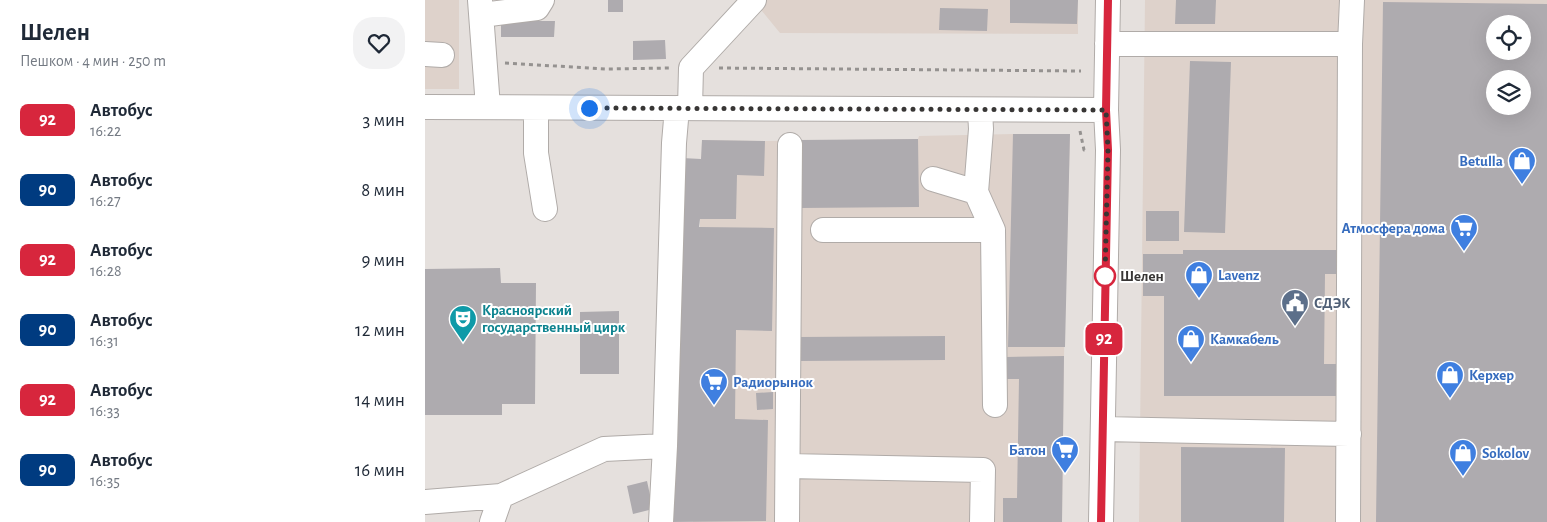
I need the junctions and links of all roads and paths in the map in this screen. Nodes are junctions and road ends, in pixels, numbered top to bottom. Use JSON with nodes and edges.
{"nodes":[{"id":1,"x":541,"y":0,"type":"edge"},
{"id":2,"x":754,"y":0,"type":"edge"},
{"id":3,"x":1108,"y":0,"type":"edge"},
{"id":4,"x":1352,"y":0,"type":"edge"},
{"id":5,"x":481,"y":7,"type":"edge"},
{"id":6,"x":1107,"y":44,"type":"junction"},
{"id":7,"x":1350,"y":44,"type":"junction"},
{"id":8,"x":486,"y":62,"type":"junction"},
{"id":9,"x":691,"y":68,"type":"junction"},
{"id":10,"x":1081,"y":71,"type":"dead end"},
{"id":11,"x":425,"y":107,"type":"edge"},
{"id":12,"x":488,"y":107,"type":"junction"},
{"id":13,"x":536,"y":108,"type":"junction"},
{"id":14,"x":683,"y":108,"type":"junction"},
{"id":15,"x":1106,"y":110,"type":"junction"},
{"id":16,"x":980,"y":111,"type":"junction"},
{"id":17,"x":789,"y":145,"type":"dead end"},
{"id":18,"x":933,"y":179,"type":"dead end"},
{"id":19,"x":975,"y":192,"type":"junction"},
{"id":20,"x":545,"y":209,"type":"dead end"},
{"id":21,"x":823,"y":230,"type":"dead end"},
{"id":22,"x":993,"y":230,"type":"junction"},
{"id":23,"x":995,"y":405,"type":"dead end"},
{"id":24,"x":1103,"y":429,"type":"junction"},
{"id":25,"x":1349,"y":434,"type":"junction"},
{"id":26,"x":665,"y":446,"type":"junction"},
{"id":27,"x":788,"y":466,"type":"junction"},
{"id":28,"x":501,"y":496,"type":"junction"},
{"id":29,"x":425,"y":502,"type":"edge"},
{"id":30,"x":491,"y":522,"type":"edge"},
{"id":31,"x":661,"y":522,"type":"edge"},
{"id":32,"x":787,"y":522,"type":"edge"},
{"id":33,"x":982,"y":522,"type":"edge"},
{"id":34,"x":1101,"y":522,"type":"edge"},
{"id":35,"x":1348,"y":522,"type":"edge"}],
"edges":[{"from":1,"to":5,"type":"street"},
{"from":2,"to":9,"type":"street"},
{"from":3,"to":6,"type":"street"},
{"from":4,"to":7,"type":"street"},
{"from":5,"to":8,"type":"street"},
{"from":6,"to":7,"type":"street"},
{"from":6,"to":15,"type":"street"},
{"from":7,"to":25,"type":"street"},
{"from":8,"to":9,"type":"path"},
{"from":8,"to":12,"type":"street"},
{"from":9,"to":10,"type":"path"},
{"from":9,"to":14,"type":"street"},
{"from":11,"to":12,"type":"street"},
{"from":12,"to":13,"type":"street"},
{"from":13,"to":14,"type":"street"},
{"from":13,"to":20,"type":"street"},
{"from":14,"to":16,"type":"street"},
{"from":14,"to":26,"type":"street"},
{"from":15,"to":16,"type":"street"},
{"from":15,"to":24,"type":"street"},
{"from":16,"to":19,"type":"street"},
{"from":17,"to":27,"type":"street"},
{"from":18,"to":19,"type":"street"},
{"from":19,"to":22,"type":"street"},
{"from":21,"to":22,"type":"street"},
{"from":22,"to":23,"type":"street"},
{"from":24,"to":25,"type":"street"},
{"from":24,"to":34,"type":"street"},
{"from":25,"to":35,"type":"street"},
{"from":26,"to":28,"type":"street"},
{"from":26,"to":31,"type":"street"},
{"from":27,"to":32,"type":"street"},
{"from":27,"to":33,"type":"street"},
{"from":28,"to":29,"type":"street"},
{"from":28,"to":30,"type":"street"}]}
